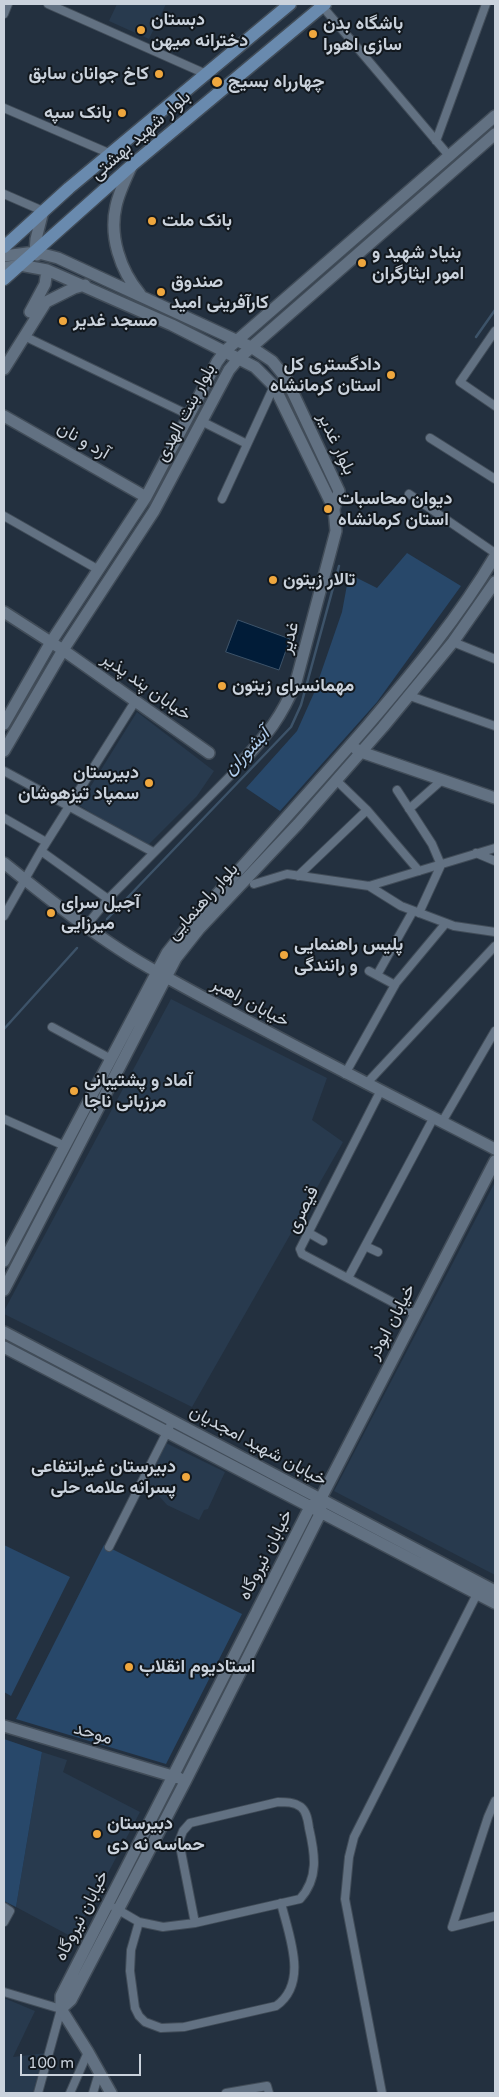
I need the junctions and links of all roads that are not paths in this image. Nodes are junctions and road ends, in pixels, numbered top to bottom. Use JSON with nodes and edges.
{"nodes":[{"id":1,"x":8,"y":4,"type":"edge"},
{"id":2,"x":286,"y":4,"type":"edge"},
{"id":3,"x":486,"y":4,"type":"edge"},
{"id":4,"x":53,"y":5,"type":"edge"},
{"id":5,"x":324,"y":5,"type":"edge"},
{"id":6,"x":4,"y":14,"type":"edge"},
{"id":7,"x":206,"y":74,"type":"junction"},
{"id":8,"x":4,"y":108,"type":"edge"},
{"id":9,"x":495,"y":116,"type":"edge"},
{"id":10,"x":495,"y":134,"type":"edge"},
{"id":11,"x":436,"y":141,"type":"junction"},
{"id":12,"x":111,"y":154,"type":"junction"},
{"id":13,"x":450,"y":157,"type":"junction"},
{"id":14,"x":132,"y":165,"type":"junction"},
{"id":15,"x":4,"y":194,"type":"edge"},
{"id":16,"x":43,"y":211,"type":"junction"},
{"id":17,"x":4,"y":247,"type":"edge"},
{"id":18,"x":35,"y":252,"type":"junction"},
{"id":19,"x":4,"y":256,"type":"edge"},
{"id":20,"x":20,"y":265,"type":"junction"},
{"id":21,"x":4,"y":268,"type":"edge"},
{"id":22,"x":47,"y":270,"type":"junction"},
{"id":23,"x":4,"y":278,"type":"edge"},
{"id":24,"x":85,"y":286,"type":"junction"},
{"id":25,"x":143,"y":297,"type":"junction"},
{"id":26,"x":495,"y":331,"type":"edge"},
{"id":27,"x":24,"y":336,"type":"junction"},
{"id":28,"x":236,"y":340,"type":"junction"},
{"id":29,"x":251,"y":347,"type":"junction"},
{"id":30,"x":225,"y":351,"type":"junction"},
{"id":31,"x":4,"y":355,"type":"edge"},
{"id":32,"x":239,"y":358,"type":"junction"},
{"id":33,"x":4,"y":369,"type":"edge"},
{"id":34,"x":274,"y":386,"type":"junction"},
{"id":35,"x":495,"y":406,"type":"edge"},
{"id":36,"x":188,"y":415,"type":"junction"},
{"id":37,"x":4,"y":416,"type":"edge"},
{"id":38,"x":201,"y":421,"type":"junction"},
{"id":39,"x":430,"y":438,"type":"dead end"},
{"id":40,"x":247,"y":444,"type":"junction"},
{"id":41,"x":495,"y":479,"type":"edge"},
{"id":42,"x":409,"y":494,"type":"dead end"},
{"id":43,"x":146,"y":496,"type":"junction"},
{"id":44,"x":222,"y":499,"type":"dead end"},
{"id":45,"x":334,"y":509,"type":"junction"},
{"id":46,"x":4,"y":516,"type":"edge"},
{"id":47,"x":495,"y":554,"type":"edge"},
{"id":48,"x":98,"y":570,"type":"junction"},
{"id":49,"x":493,"y":589,"type":"edge"},
{"id":50,"x":4,"y":612,"type":"edge"},
{"id":51,"x":51,"y":642,"type":"junction"},
{"id":52,"x":453,"y":642,"type":"junction"},
{"id":53,"x":63,"y":650,"type":"junction"},
{"id":54,"x":495,"y":659,"type":"edge"},
{"id":55,"x":410,"y":696,"type":"junction"},
{"id":56,"x":136,"y":700,"type":"junction"},
{"id":57,"x":4,"y":724,"type":"edge"},
{"id":58,"x":495,"y":726,"type":"edge"},
{"id":59,"x":351,"y":745,"type":"junction"},
{"id":60,"x":4,"y":751,"type":"edge"},
{"id":61,"x":361,"y":752,"type":"junction"},
{"id":62,"x":209,"y":753,"type":"dead end"},
{"id":63,"x":242,"y":761,"type":"dead end"},
{"id":64,"x":4,"y":771,"type":"edge"},
{"id":65,"x":230,"y":776,"type":"dead end"},
{"id":66,"x":336,"y":780,"type":"junction"},
{"id":67,"x":442,"y":780,"type":"junction"},
{"id":68,"x":397,"y":790,"type":"dead end"},
{"id":69,"x":495,"y":798,"type":"edge"},
{"id":70,"x":70,"y":806,"type":"junction"},
{"id":71,"x":409,"y":809,"type":"junction"},
{"id":72,"x":367,"y":810,"type":"junction"},
{"id":73,"x":4,"y":818,"type":"edge"},
{"id":74,"x":46,"y":842,"type":"junction"},
{"id":75,"x":495,"y":848,"type":"edge"},
{"id":76,"x":41,"y":851,"type":"junction"},
{"id":77,"x":153,"y":852,"type":"junction"},
{"id":78,"x":476,"y":853,"type":"junction"},
{"id":79,"x":495,"y":860,"type":"edge"},
{"id":80,"x":4,"y":862,"type":"edge"},
{"id":81,"x":442,"y":865,"type":"junction"},
{"id":82,"x":419,"y":871,"type":"junction"},
{"id":83,"x":298,"y":876,"type":"junction"},
{"id":84,"x":25,"y":880,"type":"junction"},
{"id":85,"x":254,"y":884,"type":"dead end"},
{"id":86,"x":369,"y":886,"type":"junction"},
{"id":87,"x":108,"y":899,"type":"junction"},
{"id":88,"x":416,"y":912,"type":"junction"},
{"id":89,"x":4,"y":916,"type":"edge"},
{"id":90,"x":446,"y":923,"type":"junction"},
{"id":91,"x":86,"y":926,"type":"junction"},
{"id":92,"x":495,"y":932,"type":"edge"},
{"id":93,"x":494,"y":950,"type":"edge"},
{"id":94,"x":369,"y":971,"type":"dead end"},
{"id":95,"x":161,"y":975,"type":"junction"},
{"id":96,"x":377,"y":975,"type":"junction"},
{"id":97,"x":395,"y":985,"type":"junction"},
{"id":98,"x":52,"y":1027,"type":"dead end"},
{"id":99,"x":495,"y":1031,"type":"edge"},
{"id":100,"x":111,"y":1059,"type":"junction"},
{"id":101,"x":345,"y":1074,"type":"junction"},
{"id":102,"x":366,"y":1084,"type":"junction"},
{"id":103,"x":380,"y":1092,"type":"junction"},
{"id":104,"x":4,"y":1119,"type":"edge"},
{"id":105,"x":438,"y":1119,"type":"junction"},
{"id":106,"x":65,"y":1146,"type":"junction"},
{"id":107,"x":495,"y":1149,"type":"edge"},
{"id":108,"x":495,"y":1161,"type":"edge"},
{"id":109,"x":309,"y":1233,"type":"junction"},
{"id":110,"x":323,"y":1240,"type":"dead end"},
{"id":111,"x":365,"y":1246,"type":"junction"},
{"id":112,"x":378,"y":1252,"type":"dead end"},
{"id":113,"x":4,"y":1261,"type":"edge"},
{"id":114,"x":348,"y":1278,"type":"junction"},
{"id":115,"x":4,"y":1290,"type":"edge"},
{"id":116,"x":416,"y":1314,"type":"junction"},
{"id":117,"x":4,"y":1332,"type":"edge"},
{"id":118,"x":4,"y":1347,"type":"edge"},
{"id":119,"x":173,"y":1420,"type":"junction"},
{"id":120,"x":168,"y":1432,"type":"junction"},
{"id":121,"x":320,"y":1500,"type":"junction"},
{"id":122,"x":315,"y":1510,"type":"junction"},
{"id":123,"x":108,"y":1547,"type":"dead end"},
{"id":124,"x":480,"y":1589,"type":"junction"},
{"id":125,"x":495,"y":1591,"type":"edge"},
{"id":126,"x":495,"y":1603,"type":"edge"},
{"id":127,"x":4,"y":1726,"type":"edge"},
{"id":128,"x":173,"y":1776,"type":"junction"},
{"id":129,"x":186,"y":1780,"type":"junction"},
{"id":130,"x":495,"y":1800,"type":"edge"},
{"id":131,"x":281,"y":1903,"type":"junction"},
{"id":132,"x":107,"y":1904,"type":"junction"},
{"id":133,"x":7,"y":1909,"type":"edge"},
{"id":134,"x":118,"y":1910,"type":"junction"},
{"id":135,"x":495,"y":1916,"type":"edge"},
{"id":136,"x":4,"y":1922,"type":"edge"},
{"id":137,"x":139,"y":1922,"type":"junction"},
{"id":138,"x":195,"y":1923,"type":"junction"},
{"id":139,"x":4,"y":1992,"type":"edge"},
{"id":140,"x":61,"y":2009,"type":"junction"},
{"id":141,"x":88,"y":2052,"type":"junction"},
{"id":142,"x":99,"y":2073,"type":"junction"},
{"id":143,"x":38,"y":2093,"type":"edge"},
{"id":144,"x":70,"y":2093,"type":"edge"},
{"id":145,"x":93,"y":2093,"type":"edge"},
{"id":146,"x":111,"y":2093,"type":"edge"},
{"id":147,"x":226,"y":2093,"type":"edge"},
{"id":148,"x":269,"y":2093,"type":"edge"},
{"id":149,"x":382,"y":2093,"type":"edge"}],
"edges":[{"from":1,"to":6,"type":"street"},
{"from":2,"to":7,"type":"main road","name":"بلوار شهید بهشتی"},
{"from":3,"to":11,"type":"street"},
{"from":4,"to":7,"type":"street"},
{"from":5,"to":11,"type":"street"},
{"from":5,"to":14,"type":"main road","name":"بلوار شهید بهشتی"},
{"from":7,"to":12,"type":"main road","name":"بلوار شهید بهشتی"},
{"from":8,"to":12,"type":"street"},
{"from":9,"to":13,"type":"main road","name":"بلوار بنت الهدی"},
{"from":10,"to":29,"type":"main road","name":"بلوار بنت الهدی"},
{"from":11,"to":13,"type":"street"},
{"from":12,"to":16,"type":"main road","name":"بلوار شهید بهشتی"},
{"from":13,"to":28,"type":"main road","name":"بلوار بنت الهدی"},
{"from":14,"to":18,"type":"main road","name":"بلوار شهید بهشتی"},
{"from":14,"to":25,"type":"main road"},
{"from":15,"to":16,"type":"street"},
{"from":16,"to":17,"type":"main road","name":"بلوار شهید بهشتی"},
{"from":16,"to":18,"type":"main road"},
{"from":18,"to":19,"type":"main road"},
{"from":18,"to":20,"type":"main road","name":"بلوار شهید بهشتی"},
{"from":18,"to":22,"type":"main road"},
{"from":18,"to":25,"type":"main road","name":"بلوار غدیر"},
{"from":20,"to":21,"type":"main road"},
{"from":20,"to":22,"type":"main road","name":"بلوار غدیر"},
{"from":20,"to":23,"type":"main road","name":"بلوار شهید بهشتی"},
{"from":22,"to":24,"type":"main road","name":"بلوار غدیر"},
{"from":22,"to":31,"type":"main road"},
{"from":24,"to":27,"type":"main road"},
{"from":24,"to":30,"type":"main road","name":"بلوار غدیر"},
{"from":25,"to":28,"type":"main road","name":"بلوار غدیر"},
{"from":26,"to":35,"type":"street"},
{"from":27,"to":33,"type":"main road"},
{"from":27,"to":36,"type":"street"},
{"from":28,"to":29,"type":"main road","name":"بلوار غدیر"},
{"from":28,"to":30,"type":"main road","name":"بلوار بنت الهدی"},
{"from":29,"to":32,"type":"main road","name":"بلوار بنت الهدی"},
{"from":29,"to":45,"type":"main road","name":"بلوار غدیر"},
{"from":30,"to":32,"type":"main road","name":"بلوار غدیر"},
{"from":30,"to":36,"type":"main road","name":"بلوار بنت الهدی"},
{"from":32,"to":34,"type":"main road","name":"بلوار غدیر"},
{"from":32,"to":38,"type":"main road","name":"بلوار بنت الهدی"},
{"from":34,"to":40,"type":"street"},
{"from":34,"to":45,"type":"main road","name":"بلوار غدیر"},
{"from":36,"to":43,"type":"main road","name":"بلوار بنت الهدی"},
{"from":37,"to":43,"type":"main road","name":"آرد و نان"},
{"from":38,"to":40,"type":"street"},
{"from":38,"to":53,"type":"main road","name":"بلوار بنت الهدی"},
{"from":39,"to":41,"type":"street"},
{"from":40,"to":44,"type":"street"},
{"from":42,"to":47,"type":"street"},
{"from":43,"to":48,"type":"main road","name":"بلوار بنت الهدی"},
{"from":45,"to":63,"type":"main road","name":"غدیر"},
{"from":46,"to":48,"type":"street"},
{"from":47,"to":59,"type":"main road","name":"بلوار راهنمایی"},
{"from":48,"to":51,"type":"main road","name":"بلوار بنت الهدی"},
{"from":49,"to":52,"type":"main road","name":"بلوار راهنمایی"},
{"from":50,"to":51,"type":"main road","name":"خیابان پند پذیر"},
{"from":51,"to":53,"type":"main road","name":"خیابان پند پذیر"},
{"from":51,"to":57,"type":"main road","name":"بلوار بنت الهدی"},
{"from":52,"to":54,"type":"street"},
{"from":52,"to":55,"type":"main road","name":"بلوار راهنمایی"},
{"from":53,"to":56,"type":"main road","name":"خیابان پند پذیر"},
{"from":53,"to":60,"type":"main road","name":"بلوار بنت الهدی"},
{"from":55,"to":58,"type":"street"},
{"from":55,"to":61,"type":"main road","name":"بلوار راهنمایی"},
{"from":56,"to":62,"type":"main road","name":"خیابان پند پذیر"},
{"from":56,"to":70,"type":"street"},
{"from":59,"to":61,"type":"main road"},
{"from":59,"to":95,"type":"main road","name":"بلوار راهنمایی"},
{"from":61,"to":66,"type":"main road","name":"بلوار راهنمایی"},
{"from":61,"to":67,"type":"main road"},
{"from":64,"to":70,"type":"street"},
{"from":65,"to":77,"type":"street"},
{"from":66,"to":72,"type":"street"},
{"from":66,"to":95,"type":"main road","name":"بلوار راهنمایی"},
{"from":67,"to":69,"type":"main road"},
{"from":67,"to":71,"type":"street"},
{"from":68,"to":71,"type":"street"},
{"from":70,"to":74,"type":"street"},
{"from":70,"to":77,"type":"street"},
{"from":71,"to":81,"type":"street"},
{"from":72,"to":82,"type":"street"},
{"from":72,"to":83,"type":"street"},
{"from":73,"to":74,"type":"street"},
{"from":74,"to":76,"type":"street"},
{"from":75,"to":78,"type":"street"},
{"from":76,"to":84,"type":"street"},
{"from":76,"to":87,"type":"street"},
{"from":77,"to":87,"type":"street"},
{"from":78,"to":79,"type":"street"},
{"from":78,"to":81,"type":"street"},
{"from":80,"to":84,"type":"main road","name":"خیابان راهبر"},
{"from":81,"to":82,"type":"street"},
{"from":81,"to":88,"type":"street"},
{"from":82,"to":86,"type":"street"},
{"from":83,"to":85,"type":"street"},
{"from":83,"to":86,"type":"street"},
{"from":84,"to":89,"type":"street"},
{"from":84,"to":91,"type":"main road","name":"خیابان راهبر"},
{"from":86,"to":88,"type":"street"},
{"from":87,"to":91,"type":"street"},
{"from":88,"to":90,"type":"street"},
{"from":88,"to":96,"type":"street"},
{"from":90,"to":92,"type":"street"},
{"from":90,"to":97,"type":"street"},
{"from":91,"to":95,"type":"main road","name":"خیابان راهبر"},
{"from":93,"to":102,"type":"street"},
{"from":94,"to":96,"type":"street"},
{"from":95,"to":100,"type":"main road","name":"بلوار راهنمایی"},
{"from":95,"to":101,"type":"main road","name":"خیابان راهبر"},
{"from":95,"to":115,"type":"main road","name":"بلوار راهنمایی"},
{"from":96,"to":97,"type":"street"},
{"from":97,"to":101,"type":"street"},
{"from":98,"to":100,"type":"street"},
{"from":99,"to":105,"type":"street"},
{"from":100,"to":106,"type":"main road","name":"بلوار راهنمایی"},
{"from":101,"to":102,"type":"main road","name":"خیابان راهبر"},
{"from":102,"to":103,"type":"main road","name":"خیابان راهبر"},
{"from":103,"to":105,"type":"main road","name":"خیابان راهبر"},
{"from":103,"to":109,"type":"street","name":"قیصری"},
{"from":104,"to":106,"type":"street"},
{"from":105,"to":107,"type":"main road","name":"خیابان راهبر"},
{"from":105,"to":111,"type":"street"},
{"from":106,"to":113,"type":"main road","name":"بلوار راهنمایی"},
{"from":108,"to":116,"type":"main road","name":"خیابان ابوذر"},
{"from":109,"to":110,"type":"street"},
{"from":109,"to":114,"type":"street","name":"قیصری"},
{"from":111,"to":112,"type":"street"},
{"from":111,"to":114,"type":"street"},
{"from":114,"to":116,"type":"street","name":"قیصری"},
{"from":116,"to":121,"type":"main road","name":"خیابان ابوذر"},
{"from":117,"to":119,"type":"main road","name":"خیابان شهید امجدیان"},
{"from":118,"to":120,"type":"main road","name":"خیابان شهید امجدیان"},
{"from":119,"to":120,"type":"street"},
{"from":119,"to":121,"type":"main road","name":"خیابان شهید امجدیان"},
{"from":120,"to":122,"type":"main road","name":"خیابان شهید امجدیان"},
{"from":120,"to":123,"type":"street"},
{"from":121,"to":122,"type":"main road","name":"خیابان نیروگاه"},
{"from":121,"to":124,"type":"main road","name":"خیابان شهید امجدیان"},
{"from":122,"to":124,"type":"main road","name":"خیابان شهید امجدیان"},
{"from":122,"to":128,"type":"main road","name":"خیابان نیروگاه"},
{"from":122,"to":129,"type":"main road","name":"خیابان نیروگاه"},
{"from":124,"to":125,"type":"main road","name":"خیابان شهید امجدیان"},
{"from":124,"to":126,"type":"main road","name":"خیابان شهید امجدیان"},
{"from":124,"to":149,"type":"street"},
{"from":127,"to":128,"type":"main road","name":"موحد"},
{"from":128,"to":129,"type":"main road","name":"موحد"},
{"from":128,"to":132,"type":"main road","name":"خیابان نیروگاه"},
{"from":129,"to":134,"type":"main road","name":"خیابان نیروگاه"},
{"from":130,"to":135,"type":"street"},
{"from":131,"to":137,"type":"street"},
{"from":131,"to":138,"type":"street"},
{"from":131,"to":138,"type":"street"},
{"from":132,"to":134,"type":"street"},
{"from":132,"to":140,"type":"main road","name":"خیابان نیروگاه"},
{"from":133,"to":136,"type":"street"},
{"from":134,"to":137,"type":"street"},
{"from":134,"to":140,"type":"main road","name":"خیابان نیروگاه"},
{"from":137,"to":138,"type":"street"},
{"from":139,"to":140,"type":"street"},
{"from":140,"to":141,"type":"main road"},
{"from":140,"to":143,"type":"street"},
{"from":141,"to":142,"type":"main road"},
{"from":141,"to":144,"type":"street"},
{"from":142,"to":145,"type":"street"},
{"from":142,"to":146,"type":"main road"},
{"from":147,"to":148,"type":"street"}]}
